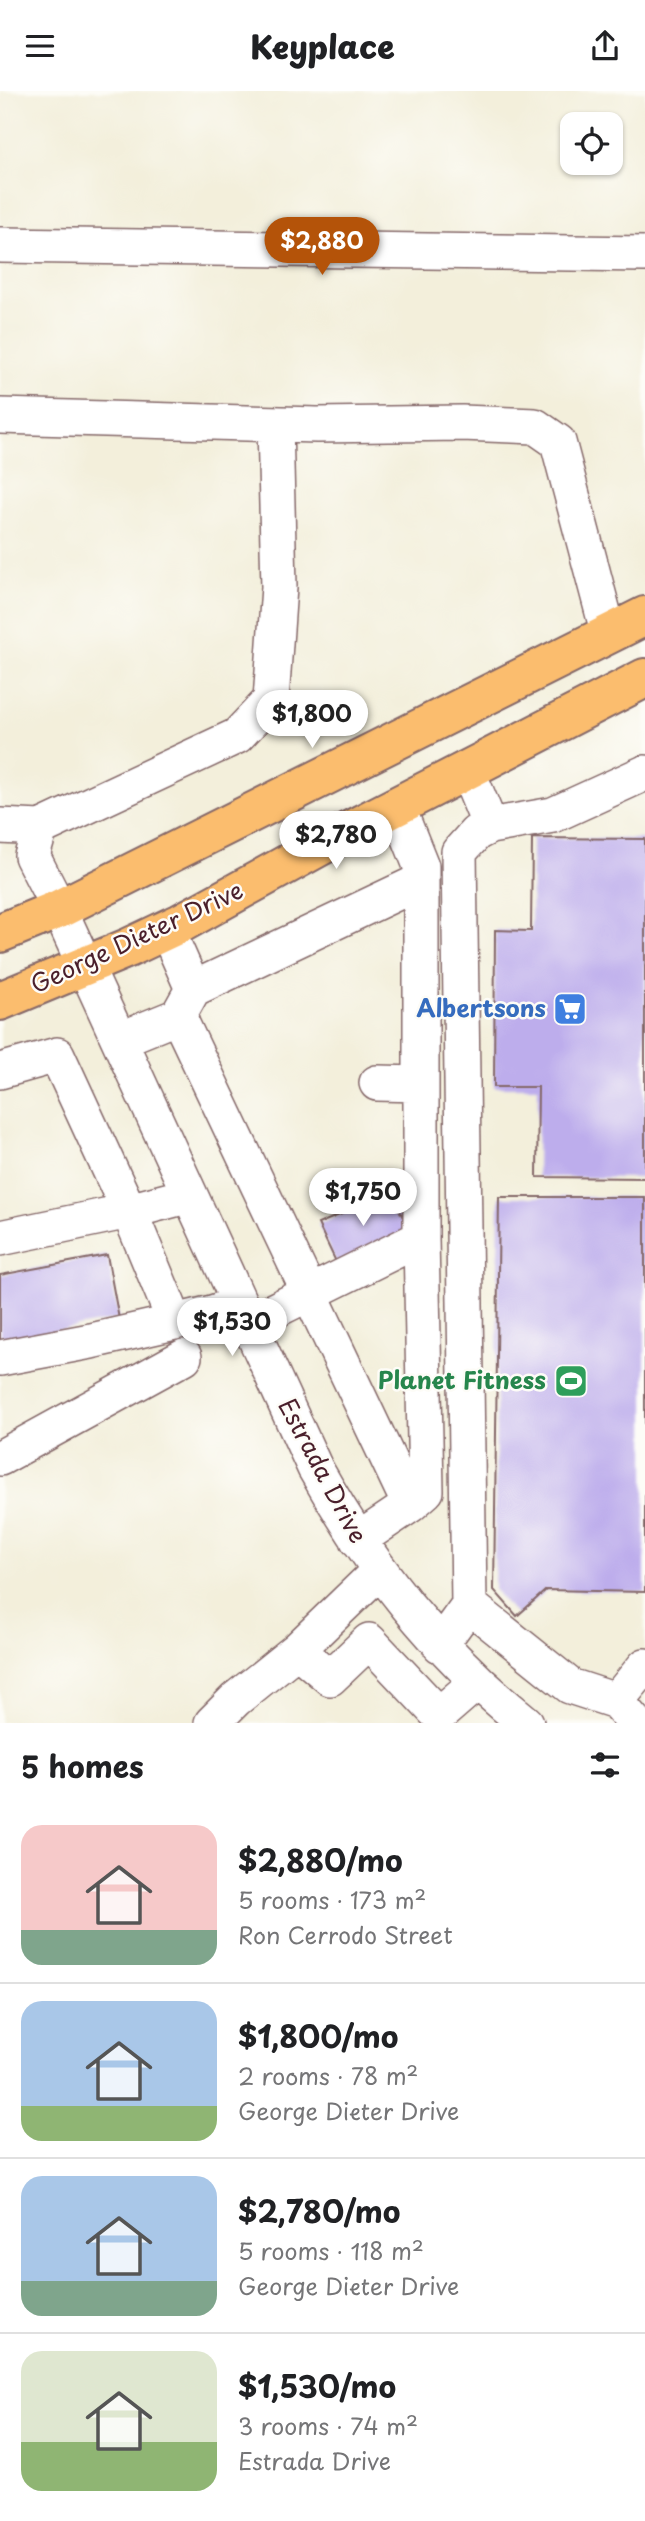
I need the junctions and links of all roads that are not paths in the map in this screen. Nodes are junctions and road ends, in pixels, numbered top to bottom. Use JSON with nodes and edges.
{"nodes":[{"id":1,"x":0,"y":245,"type":"edge"},
{"id":2,"x":645,"y":254,"type":"edge"},
{"id":3,"x":0,"y":417,"type":"edge"},
{"id":4,"x":275,"y":424,"type":"junction"},
{"id":5,"x":645,"y":616,"type":"edge"},
{"id":6,"x":609,"y":635,"type":"junction"},
{"id":7,"x":645,"y":678,"type":"edge"},
{"id":8,"x":467,"y":770,"type":"junction"},
{"id":9,"x":645,"y":773,"type":"edge"},
{"id":10,"x":397,"y":806,"type":"junction"},
{"id":11,"x":490,"y":826,"type":"junction"},
{"id":12,"x":0,"y":827,"type":"edge"},
{"id":13,"x":40,"y":828,"type":"junction"},
{"id":14,"x":421,"y":881,"type":"junction"},
{"id":15,"x":59,"y":909,"type":"junction"},
{"id":16,"x":167,"y":930,"type":"junction"},
{"id":17,"x":0,"y":933,"type":"edge"},
{"id":18,"x":85,"y":966,"type":"junction"},
{"id":19,"x":0,"y":1001,"type":"edge"},
{"id":20,"x":185,"y":1002,"type":"junction"},
{"id":21,"x":119,"y":1040,"type":"junction"},
{"id":22,"x":0,"y":1071,"type":"edge"},
{"id":23,"x":377,"y":1083,"type":"dead end"},
{"id":24,"x":421,"y":1084,"type":"junction"},
{"id":25,"x":190,"y":1195,"type":"junction"},
{"id":26,"x":129,"y":1211,"type":"junction"},
{"id":27,"x":0,"y":1238,"type":"edge"},
{"id":28,"x":421,"y":1238,"type":"junction"},
{"id":29,"x":310,"y":1294,"type":"junction"},
{"id":30,"x":243,"y":1314,"type":"junction"},
{"id":31,"x":175,"y":1322,"type":"junction"},
{"id":32,"x":184,"y":1357,"type":"dead end"},
{"id":33,"x":0,"y":1358,"type":"edge"},
{"id":34,"x":0,"y":1458,"type":"edge"},
{"id":35,"x":410,"y":1505,"type":"junction"},
{"id":36,"x":358,"y":1540,"type":"junction"},
{"id":37,"x":379,"y":1571,"type":"junction"},
{"id":38,"x":469,"y":1605,"type":"junction"},
{"id":39,"x":440,"y":1645,"type":"junction"},
{"id":40,"x":297,"y":1650,"type":"junction"},
{"id":41,"x":645,"y":1666,"type":"edge"},
{"id":42,"x":477,"y":1682,"type":"junction"},
{"id":43,"x":625,"y":1712,"type":"edge"},
{"id":44,"x":444,"y":1719,"type":"edge"},
{"id":45,"x":212,"y":1723,"type":"edge"},
{"id":46,"x":526,"y":1723,"type":"edge"}],
"edges":[{"from":1,"to":2,"type":"street"},
{"from":3,"to":4,"type":"street"},
{"from":4,"to":6,"type":"street"},
{"from":4,"to":13,"type":"street"},
{"from":5,"to":6,"type":"main road"},
{"from":6,"to":15,"type":"main road"},
{"from":7,"to":8,"type":"main road","name":"George Dieter Drive"},
{"from":8,"to":10,"type":"main road","name":"George Dieter Drive"},
{"from":8,"to":11,"type":"street"},
{"from":9,"to":11,"type":"street"},
{"from":10,"to":14,"type":"street"},
{"from":10,"to":16,"type":"main road","name":"George Dieter Drive"},
{"from":11,"to":38,"type":"street"},
{"from":12,"to":13,"type":"street"},
{"from":13,"to":15,"type":"street","name":"Estrada Drive"},
{"from":14,"to":20,"type":"street"},
{"from":14,"to":24,"type":"street"},
{"from":15,"to":17,"type":"main road"},
{"from":15,"to":18,"type":"street","name":"Estrada Drive"},
{"from":16,"to":18,"type":"main road","name":"George Dieter Drive"},
{"from":16,"to":20,"type":"street"},
{"from":18,"to":19,"type":"main road","name":"George Dieter Drive"},
{"from":18,"to":21,"type":"street","name":"Estrada Drive"},
{"from":20,"to":21,"type":"street"},
{"from":20,"to":29,"type":"street"},
{"from":21,"to":25,"type":"street","name":"Estrada Drive"},
{"from":22,"to":26,"type":"street"},
{"from":23,"to":24,"type":"street"},
{"from":24,"to":28,"type":"street"},
{"from":25,"to":26,"type":"street"},
{"from":25,"to":30,"type":"street","name":"Estrada Drive"},
{"from":26,"to":27,"type":"street"},
{"from":26,"to":31,"type":"street"},
{"from":28,"to":29,"type":"street"},
{"from":28,"to":35,"type":"street"},
{"from":29,"to":30,"type":"street"},
{"from":29,"to":35,"type":"street"},
{"from":30,"to":31,"type":"street"},
{"from":30,"to":36,"type":"street","name":"Estrada Drive"},
{"from":31,"to":33,"type":"street"},
{"from":32,"to":34,"type":"street"},
{"from":35,"to":36,"type":"street"},
{"from":36,"to":37,"type":"street","name":"Estrada Drive"},
{"from":37,"to":39,"type":"street","name":"Estrada Drive"},
{"from":37,"to":40,"type":"street"},
{"from":38,"to":39,"type":"street"},
{"from":38,"to":43,"type":"street"},
{"from":39,"to":42,"type":"street","name":"Estrada Drive"},
{"from":40,"to":44,"type":"street"},
{"from":40,"to":45,"type":"street"},
{"from":41,"to":43,"type":"street"},
{"from":42,"to":44,"type":"street"},
{"from":42,"to":46,"type":"street","name":"Estrada Drive"}]}
